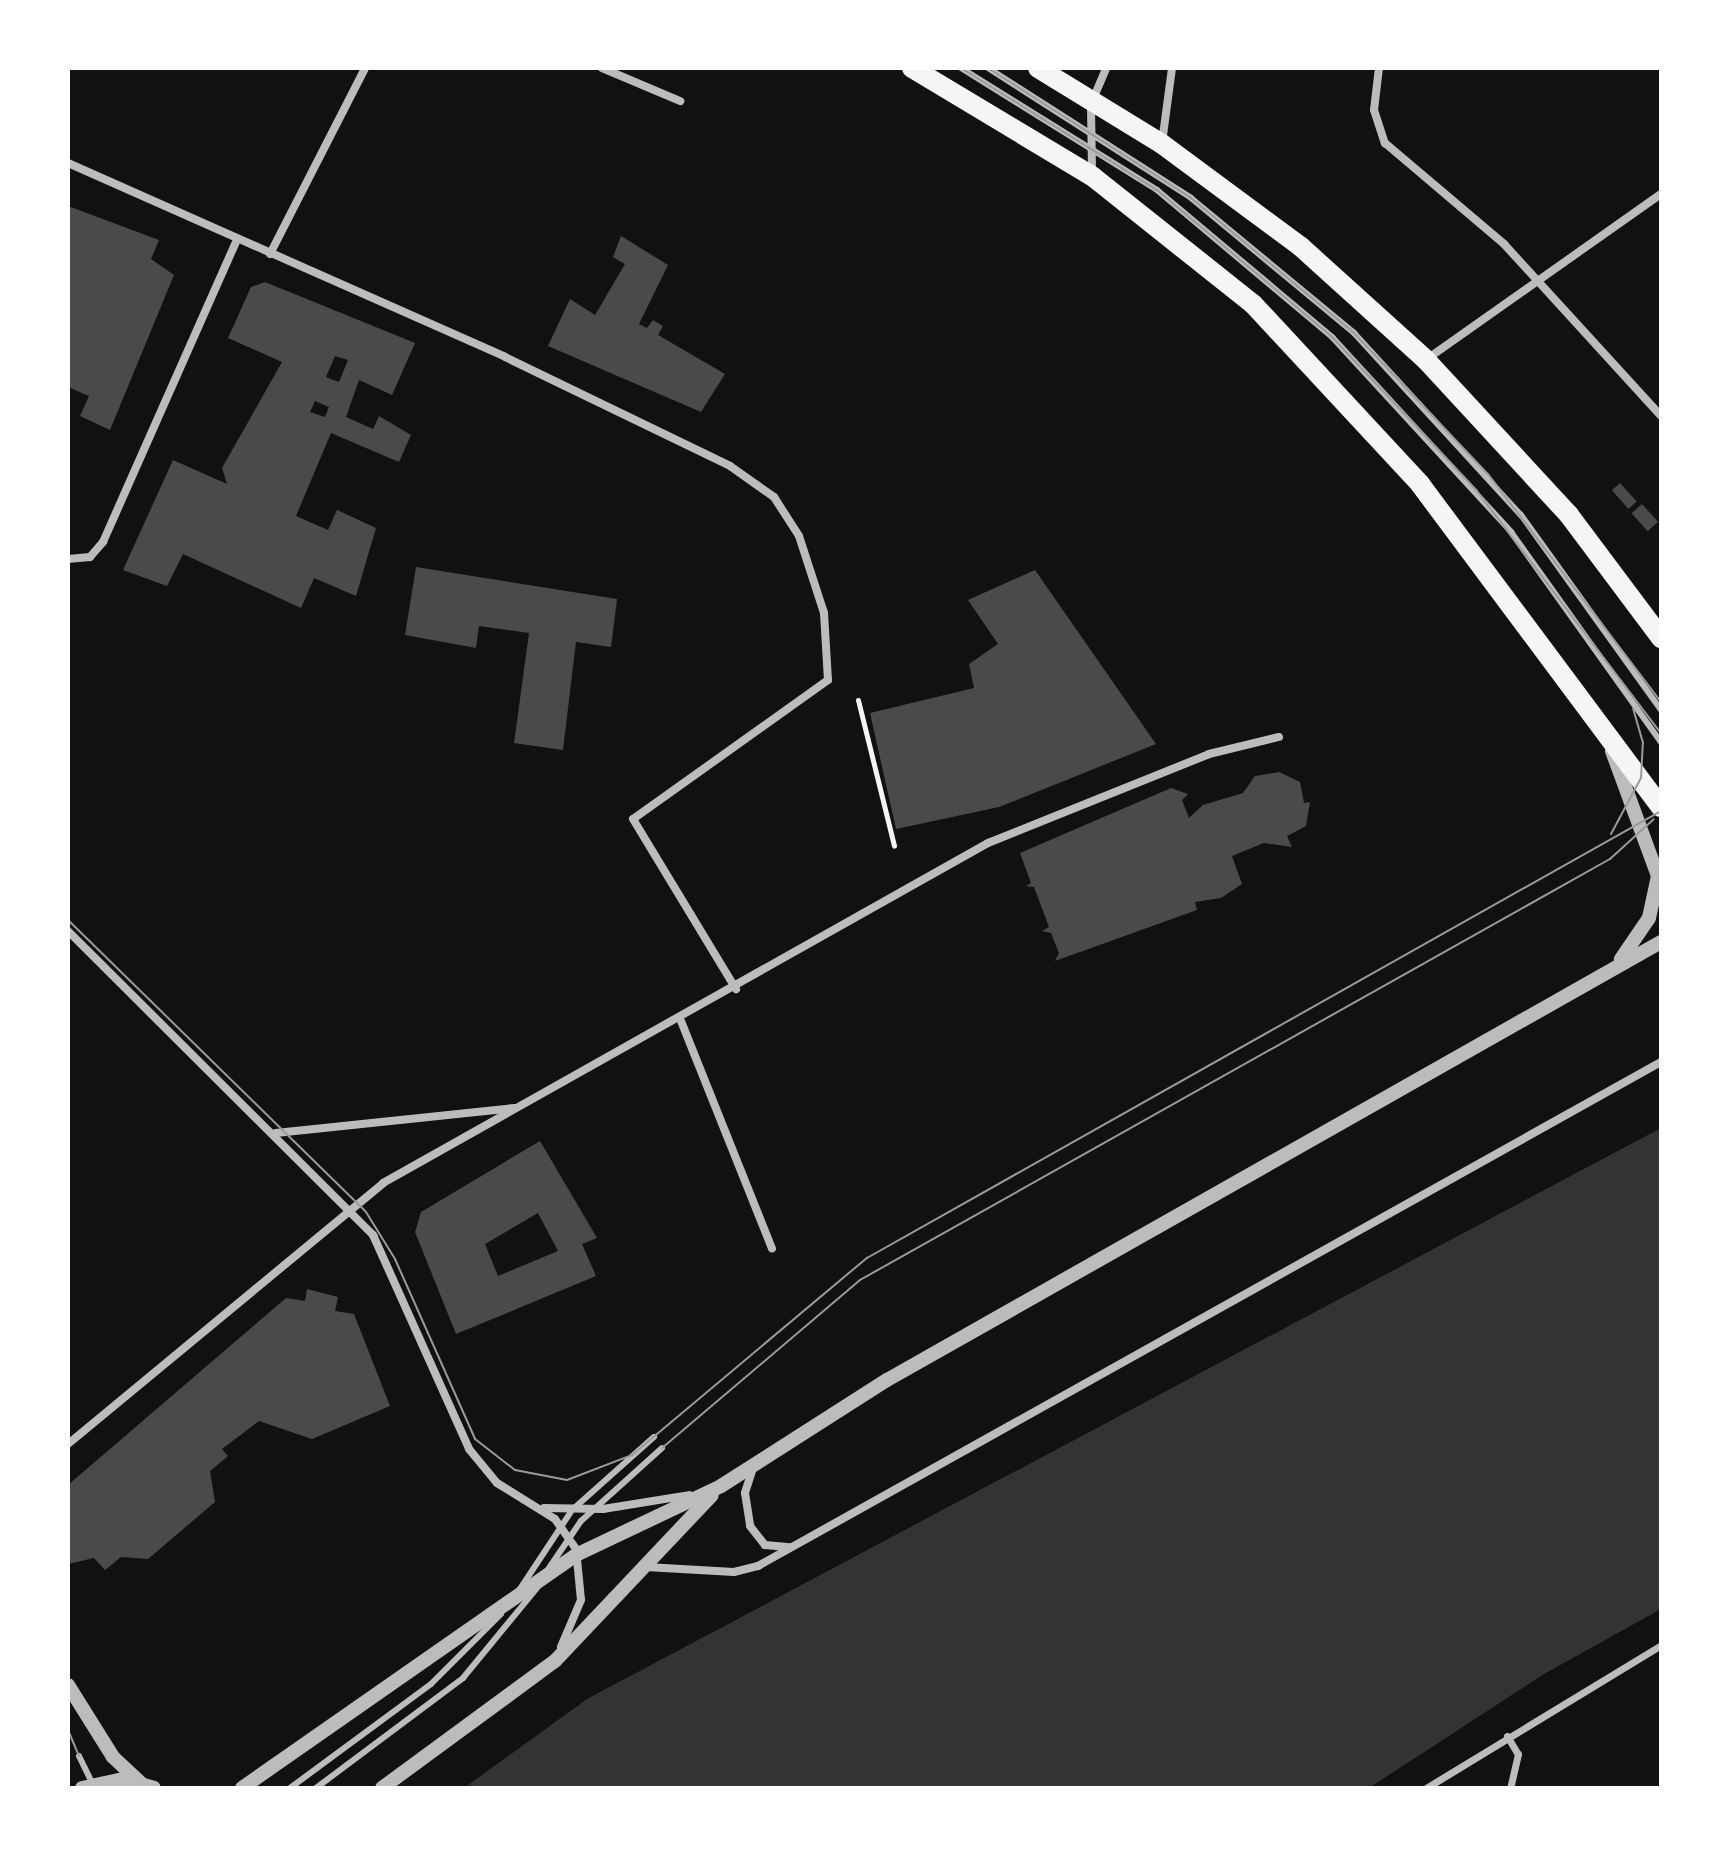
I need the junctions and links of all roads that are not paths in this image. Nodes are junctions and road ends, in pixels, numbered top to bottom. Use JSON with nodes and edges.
{"nodes":[{"id":1,"x":365,"y":68,"type":"edge"},
{"id":2,"x":602,"y":68,"type":"edge"},
{"id":3,"x":912,"y":68,"type":"edge"},
{"id":4,"x":961,"y":68,"type":"edge"},
{"id":5,"x":988,"y":68,"type":"edge"},
{"id":6,"x":1038,"y":68,"type":"edge"},
{"id":7,"x":1106,"y":68,"type":"edge"},
{"id":8,"x":1172,"y":68,"type":"edge"},
{"id":9,"x":1379,"y":68,"type":"edge"},
{"id":10,"x":1092,"y":99,"type":"junction"},
{"id":11,"x":680,"y":101,"type":"dead end"},
{"id":12,"x":1088,"y":127,"type":"junction"},
{"id":13,"x":1090,"y":143,"type":"junction"},
{"id":14,"x":1162,"y":144,"type":"junction"},
{"id":15,"x":68,"y":163,"type":"edge"},
{"id":16,"x":1092,"y":176,"type":"junction"},
{"id":17,"x":1661,"y":194,"type":"edge"},
{"id":18,"x":237,"y":240,"type":"junction"},
{"id":19,"x":270,"y":254,"type":"junction"},
{"id":20,"x":1534,"y":283,"type":"junction"},
{"id":21,"x":1426,"y":360,"type":"junction"},
{"id":22,"x":1661,"y":416,"type":"edge"},
{"id":23,"x":68,"y":559,"type":"edge"},
{"id":24,"x":1661,"y":638,"type":"edge"},
{"id":25,"x":1661,"y":710,"type":"edge"},
{"id":26,"x":1605,"y":736,"type":"junction"},
{"id":27,"x":1279,"y":737,"type":"dead end"},
{"id":28,"x":1661,"y":742,"type":"edge"},
{"id":29,"x":1661,"y":807,"type":"edge"},
{"id":30,"x":68,"y":931,"type":"edge"},
{"id":31,"x":1661,"y":942,"type":"edge"},
{"id":32,"x":1603,"y":974,"type":"junction"},
{"id":33,"x":736,"y":989,"type":"junction"},
{"id":34,"x":681,"y":1021,"type":"junction"},
{"id":35,"x":1661,"y":1062,"type":"edge"},
{"id":36,"x":519,"y":1107,"type":"junction"},
{"id":37,"x":276,"y":1133,"type":"junction"},
{"id":38,"x":351,"y":1207,"type":"junction"},
{"id":39,"x":772,"y":1249,"type":"dead end"},
{"id":40,"x":654,"y":1437,"type":"dead end"},
{"id":41,"x":68,"y":1444,"type":"edge"},
{"id":42,"x":662,"y":1448,"type":"dead end"},
{"id":43,"x":765,"y":1457,"type":"junction"},
{"id":44,"x":721,"y":1486,"type":"junction"},
{"id":45,"x":535,"y":1506,"type":"junction"},
{"id":46,"x":572,"y":1510,"type":"junction"},
{"id":47,"x":592,"y":1510,"type":"junction"},
{"id":48,"x":561,"y":1525,"type":"junction"},
{"id":49,"x":570,"y":1536,"type":"junction"},
{"id":50,"x":798,"y":1545,"type":"junction"},
{"id":51,"x":578,"y":1554,"type":"junction"},
{"id":52,"x":546,"y":1574,"type":"junction"},
{"id":53,"x":632,"y":1576,"type":"junction"},
{"id":54,"x":514,"y":1596,"type":"junction"},
{"id":55,"x":1661,"y":1645,"type":"edge"},
{"id":56,"x":544,"y":1670,"type":"junction"},
{"id":57,"x":68,"y":1685,"type":"edge"},
{"id":58,"x":1507,"y":1736,"type":"junction"},
{"id":59,"x":79,"y":1756,"type":"dead end"},
{"id":60,"x":148,"y":1786,"type":"edge"},
{"id":61,"x":89,"y":1787,"type":"edge"},
{"id":62,"x":242,"y":1788,"type":"edge"},
{"id":63,"x":290,"y":1788,"type":"edge"},
{"id":64,"x":316,"y":1788,"type":"edge"},
{"id":65,"x":382,"y":1788,"type":"edge"},
{"id":66,"x":1427,"y":1788,"type":"edge"},
{"id":67,"x":1510,"y":1788,"type":"edge"}],
"edges":[{"from":1,"to":19,"type":"street"},
{"from":2,"to":11,"type":"street"},
{"from":3,"to":16,"type":"main road"},
{"from":4,"to":13,"type":"lane"},
{"from":5,"to":12,"type":"lane"},
{"from":6,"to":10,"type":"main road"},
{"from":7,"to":10,"type":"street"},
{"from":8,"to":14,"type":"street"},
{"from":9,"to":20,"type":"street"},
{"from":10,"to":12,"type":"street"},
{"from":10,"to":14,"type":"main road"},
{"from":12,"to":13,"type":"street"},
{"from":12,"to":25,"type":"lane"},
{"from":13,"to":16,"type":"street"},
{"from":13,"to":28,"type":"lane"},
{"from":14,"to":21,"type":"main road"},
{"from":15,"to":18,"type":"street"},
{"from":16,"to":26,"type":"main road"},
{"from":17,"to":20,"type":"street"},
{"from":18,"to":19,"type":"street"},
{"from":18,"to":23,"type":"street"},
{"from":19,"to":33,"type":"street"},
{"from":20,"to":21,"type":"street"},
{"from":20,"to":22,"type":"street"},
{"from":21,"to":24,"type":"main road"},
{"from":26,"to":29,"type":"main road"},
{"from":26,"to":32,"type":"street"},
{"from":27,"to":33,"type":"street"},
{"from":30,"to":37,"type":"street"},
{"from":31,"to":32,"type":"street"},
{"from":32,"to":43,"type":"street"},
{"from":33,"to":34,"type":"street"},
{"from":34,"to":36,"type":"street"},
{"from":34,"to":39,"type":"street"},
{"from":35,"to":50,"type":"street"},
{"from":36,"to":37,"type":"street"},
{"from":36,"to":38,"type":"street"},
{"from":37,"to":38,"type":"street"},
{"from":38,"to":41,"type":"street"},
{"from":38,"to":45,"type":"street"},
{"from":40,"to":46,"type":"lane"},
{"from":42,"to":47,"type":"lane"},
{"from":43,"to":44,"type":"street"},
{"from":43,"to":50,"type":"street"},
{"from":44,"to":47,"type":"street"},
{"from":44,"to":51,"type":"street"},
{"from":44,"to":53,"type":"street"},
{"from":45,"to":46,"type":"street"},
{"from":45,"to":48,"type":"street"},
{"from":46,"to":47,"type":"street"},
{"from":46,"to":48,"type":"lane"},
{"from":47,"to":49,"type":"lane"},
{"from":48,"to":49,"type":"street"},
{"from":48,"to":54,"type":"lane"},
{"from":49,"to":51,"type":"street"},
{"from":49,"to":52,"type":"lane"},
{"from":50,"to":53,"type":"street"},
{"from":51,"to":52,"type":"street"},
{"from":51,"to":56,"type":"street"},
{"from":52,"to":54,"type":"street"},
{"from":52,"to":64,"type":"lane"},
{"from":53,"to":56,"type":"street"},
{"from":54,"to":62,"type":"street"},
{"from":54,"to":63,"type":"lane"},
{"from":55,"to":58,"type":"street"},
{"from":56,"to":65,"type":"street"},
{"from":57,"to":60,"type":"street"},
{"from":58,"to":66,"type":"street"},
{"from":58,"to":67,"type":"street"},
{"from":59,"to":61,"type":"lane"},
{"from":60,"to":61,"type":"street"}]}
